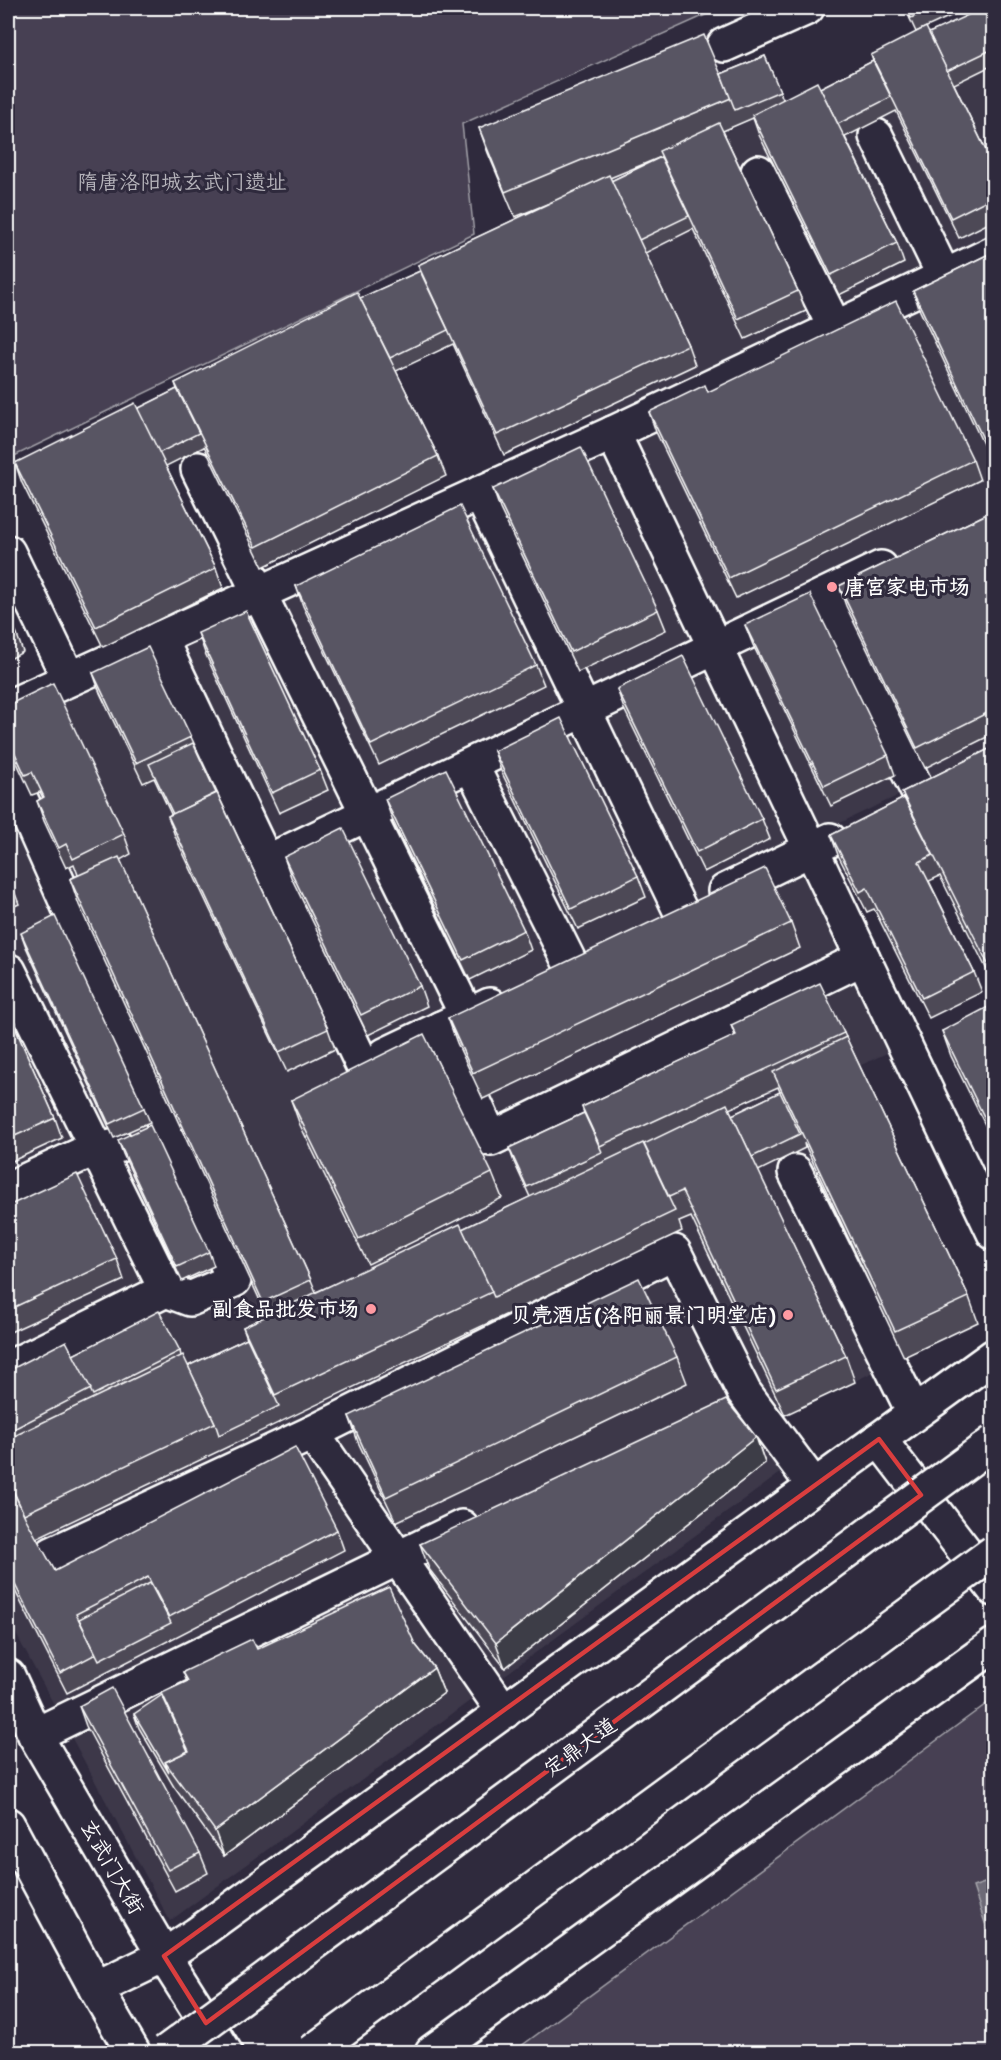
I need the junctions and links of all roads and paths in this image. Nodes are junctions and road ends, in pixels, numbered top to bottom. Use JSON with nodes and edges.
{"nodes":[{"id":1,"x":807,"y":8,"type":"edge"},
{"id":2,"x":724,"y":45,"type":"dead end"},
{"id":3,"x":876,"y":136,"type":"dead end"},
{"id":4,"x":758,"y":172,"type":"dead end"},
{"id":5,"x":993,"y":253,"type":"edge"},
{"id":6,"x":944,"y":276,"type":"junction"},
{"id":7,"x":835,"y":328,"type":"junction"},
{"id":8,"x":613,"y":433,"type":"junction"},
{"id":9,"x":198,"y":469,"type":"dead end"},
{"id":10,"x":480,"y":493,"type":"junction"},
{"id":11,"x":8,"y":552,"type":"edge"},
{"id":12,"x":908,"y":555,"type":"edge"},
{"id":13,"x":259,"y":593,"type":"junction"},
{"id":14,"x":824,"y":596,"type":"junction"},
{"id":15,"x":160,"y":638,"type":"junction"},
{"id":16,"x":715,"y":647,"type":"junction"},
{"id":17,"x":69,"y":679,"type":"junction"},
{"id":18,"x":8,"y":707,"type":"edge"},
{"id":19,"x":584,"y":710,"type":"junction"},
{"id":20,"x":471,"y":765,"type":"junction"},
{"id":21,"x":8,"y":770,"type":"edge"},
{"id":22,"x":951,"y":781,"type":"edge"},
{"id":23,"x":920,"y":796,"type":"junction"},
{"id":24,"x":890,"y":810,"type":"edge"},
{"id":25,"x":367,"y":814,"type":"junction"},
{"id":26,"x":860,"y":825,"type":"edge"},
{"id":27,"x":811,"y":849,"type":"junction"},
{"id":28,"x":267,"y":862,"type":"junction"},
{"id":29,"x":681,"y":912,"type":"junction"},
{"id":30,"x":651,"y":926,"type":"edge"},
{"id":31,"x":601,"y":950,"type":"edge"},
{"id":32,"x":863,"y":958,"type":"junction"},
{"id":33,"x":571,"y":965,"type":"junction"},
{"id":34,"x":8,"y":972,"type":"edge"},
{"id":35,"x":454,"y":1022,"type":"junction"},
{"id":36,"x":363,"y":1066,"type":"junction"},
{"id":37,"x":334,"y":1080,"type":"edge"},
{"id":38,"x":164,"y":1123,"type":"junction"},
{"id":39,"x":97,"y":1150,"type":"junction"},
{"id":40,"x":795,"y":1172,"type":"dead end"},
{"id":41,"x":8,"y":1190,"type":"edge"},
{"id":42,"x":993,"y":1233,"type":"edge"},
{"id":43,"x":166,"y":1290,"type":"junction"},
{"id":44,"x":993,"y":1356,"type":"edge"},
{"id":45,"x":8,"y":1368,"type":"edge"},
{"id":46,"x":914,"y":1413,"type":"junction"},
{"id":47,"x":312,"y":1433,"type":"junction"},
{"id":48,"x":879,"y":1439,"type":"junction"},
{"id":49,"x":993,"y":1442,"type":"edge"},
{"id":50,"x":814,"y":1486,"type":"junction"},
{"id":51,"x":485,"y":1517,"type":"edge"},
{"id":52,"x":993,"y":1552,"type":"edge"},
{"id":53,"x":52,"y":1554,"type":"dead end"},
{"id":54,"x":398,"y":1558,"type":"junction"},
{"id":55,"x":993,"y":1590,"type":"edge"},
{"id":56,"x":993,"y":1645,"type":"edge"},
{"id":57,"x":8,"y":1676,"type":"edge"},
{"id":58,"x":504,"y":1712,"type":"junction"},
{"id":59,"x":35,"y":1735,"type":"junction"},
{"id":60,"x":8,"y":1825,"type":"edge"},
{"id":61,"x":164,"y":1956,"type":"junction"},
{"id":62,"x":96,"y":1989,"type":"junction"},
{"id":63,"x":133,"y":2052,"type":"edge"},
{"id":64,"x":166,"y":2052,"type":"edge"},
{"id":65,"x":225,"y":2052,"type":"edge"},
{"id":66,"x":312,"y":2052,"type":"edge"},
{"id":67,"x":432,"y":2052,"type":"edge"}],
"edges":[{"from":1,"to":2,"type":"main road"},
{"from":3,"to":6,"type":"main road"},
{"from":4,"to":7,"type":"main road"},
{"from":5,"to":6,"type":"main road"},
{"from":6,"to":7,"type":"main road"},
{"from":7,"to":8,"type":"main road"},
{"from":8,"to":10,"type":"main road"},
{"from":8,"to":16,"type":"main road"},
{"from":9,"to":13,"type":"main road"},
{"from":10,"to":13,"type":"main road"},
{"from":10,"to":19,"type":"main road"},
{"from":11,"to":17,"type":"main road"},
{"from":12,"to":14,"type":"main road"},
{"from":13,"to":15,"type":"main road"},
{"from":13,"to":25,"type":"main road"},
{"from":14,"to":16,"type":"main road"},
{"from":14,"to":23,"type":"main road"},
{"from":15,"to":17,"type":"main road"},
{"from":15,"to":28,"type":"main road"},
{"from":16,"to":19,"type":"main road"},
{"from":16,"to":27,"type":"main road"},
{"from":17,"to":18,"type":"main road"},
{"from":19,"to":20,"type":"main road"},
{"from":19,"to":29,"type":"main road"},
{"from":20,"to":25,"type":"main road"},
{"from":20,"to":33,"type":"main road"},
{"from":21,"to":38,"type":"main road"},
{"from":22,"to":23,"type":"main road"},
{"from":23,"to":24,"type":"main road"},
{"from":25,"to":28,"type":"main road"},
{"from":25,"to":35,"type":"main road"},
{"from":26,"to":27,"type":"main road"},
{"from":27,"to":29,"type":"main road"},
{"from":27,"to":32,"type":"main road"},
{"from":28,"to":36,"type":"main road"},
{"from":29,"to":30,"type":"main road"},
{"from":31,"to":33,"type":"main road"},
{"from":32,"to":35,"type":"main road"},
{"from":32,"to":42,"type":"main road"},
{"from":33,"to":35,"type":"main road"},
{"from":34,"to":39,"type":"main road"},
{"from":35,"to":36,"type":"main road"},
{"from":36,"to":37,"type":"main road"},
{"from":38,"to":39,"type":"main road"},
{"from":38,"to":43,"type":"main road"},
{"from":39,"to":41,"type":"main road"},
{"from":39,"to":43,"type":"main road"},
{"from":40,"to":46,"type":"main road"},
{"from":43,"to":45,"type":"main road"},
{"from":44,"to":46,"type":"main road"},
{"from":46,"to":48,"type":"main road"},
{"from":47,"to":50,"type":"main road"},
{"from":47,"to":53,"type":"main road"},
{"from":47,"to":54,"type":"main road"},
{"from":48,"to":50,"type":"main road"},
{"from":48,"to":55,"type":"main road"},
{"from":49,"to":64,"type":"main road","name":"定鼎大道","bridge":true},
{"from":50,"to":58,"type":"main road"},
{"from":51,"to":54,"type":"main road"},
{"from":52,"to":66,"type":"main road","bridge":true},
{"from":54,"to":58,"type":"main road"},
{"from":54,"to":59,"type":"main road"},
{"from":56,"to":67,"type":"main road"},
{"from":57,"to":59,"type":"main road","name":"玄武门大街"},
{"from":58,"to":61,"type":"main road"},
{"from":59,"to":61,"type":"main road","name":"玄武门大街"},
{"from":60,"to":62,"type":"main road"},
{"from":61,"to":62,"type":"main road"},
{"from":61,"to":65,"type":"main road","name":"玄武门大街"},
{"from":62,"to":63,"type":"main road"}]}
